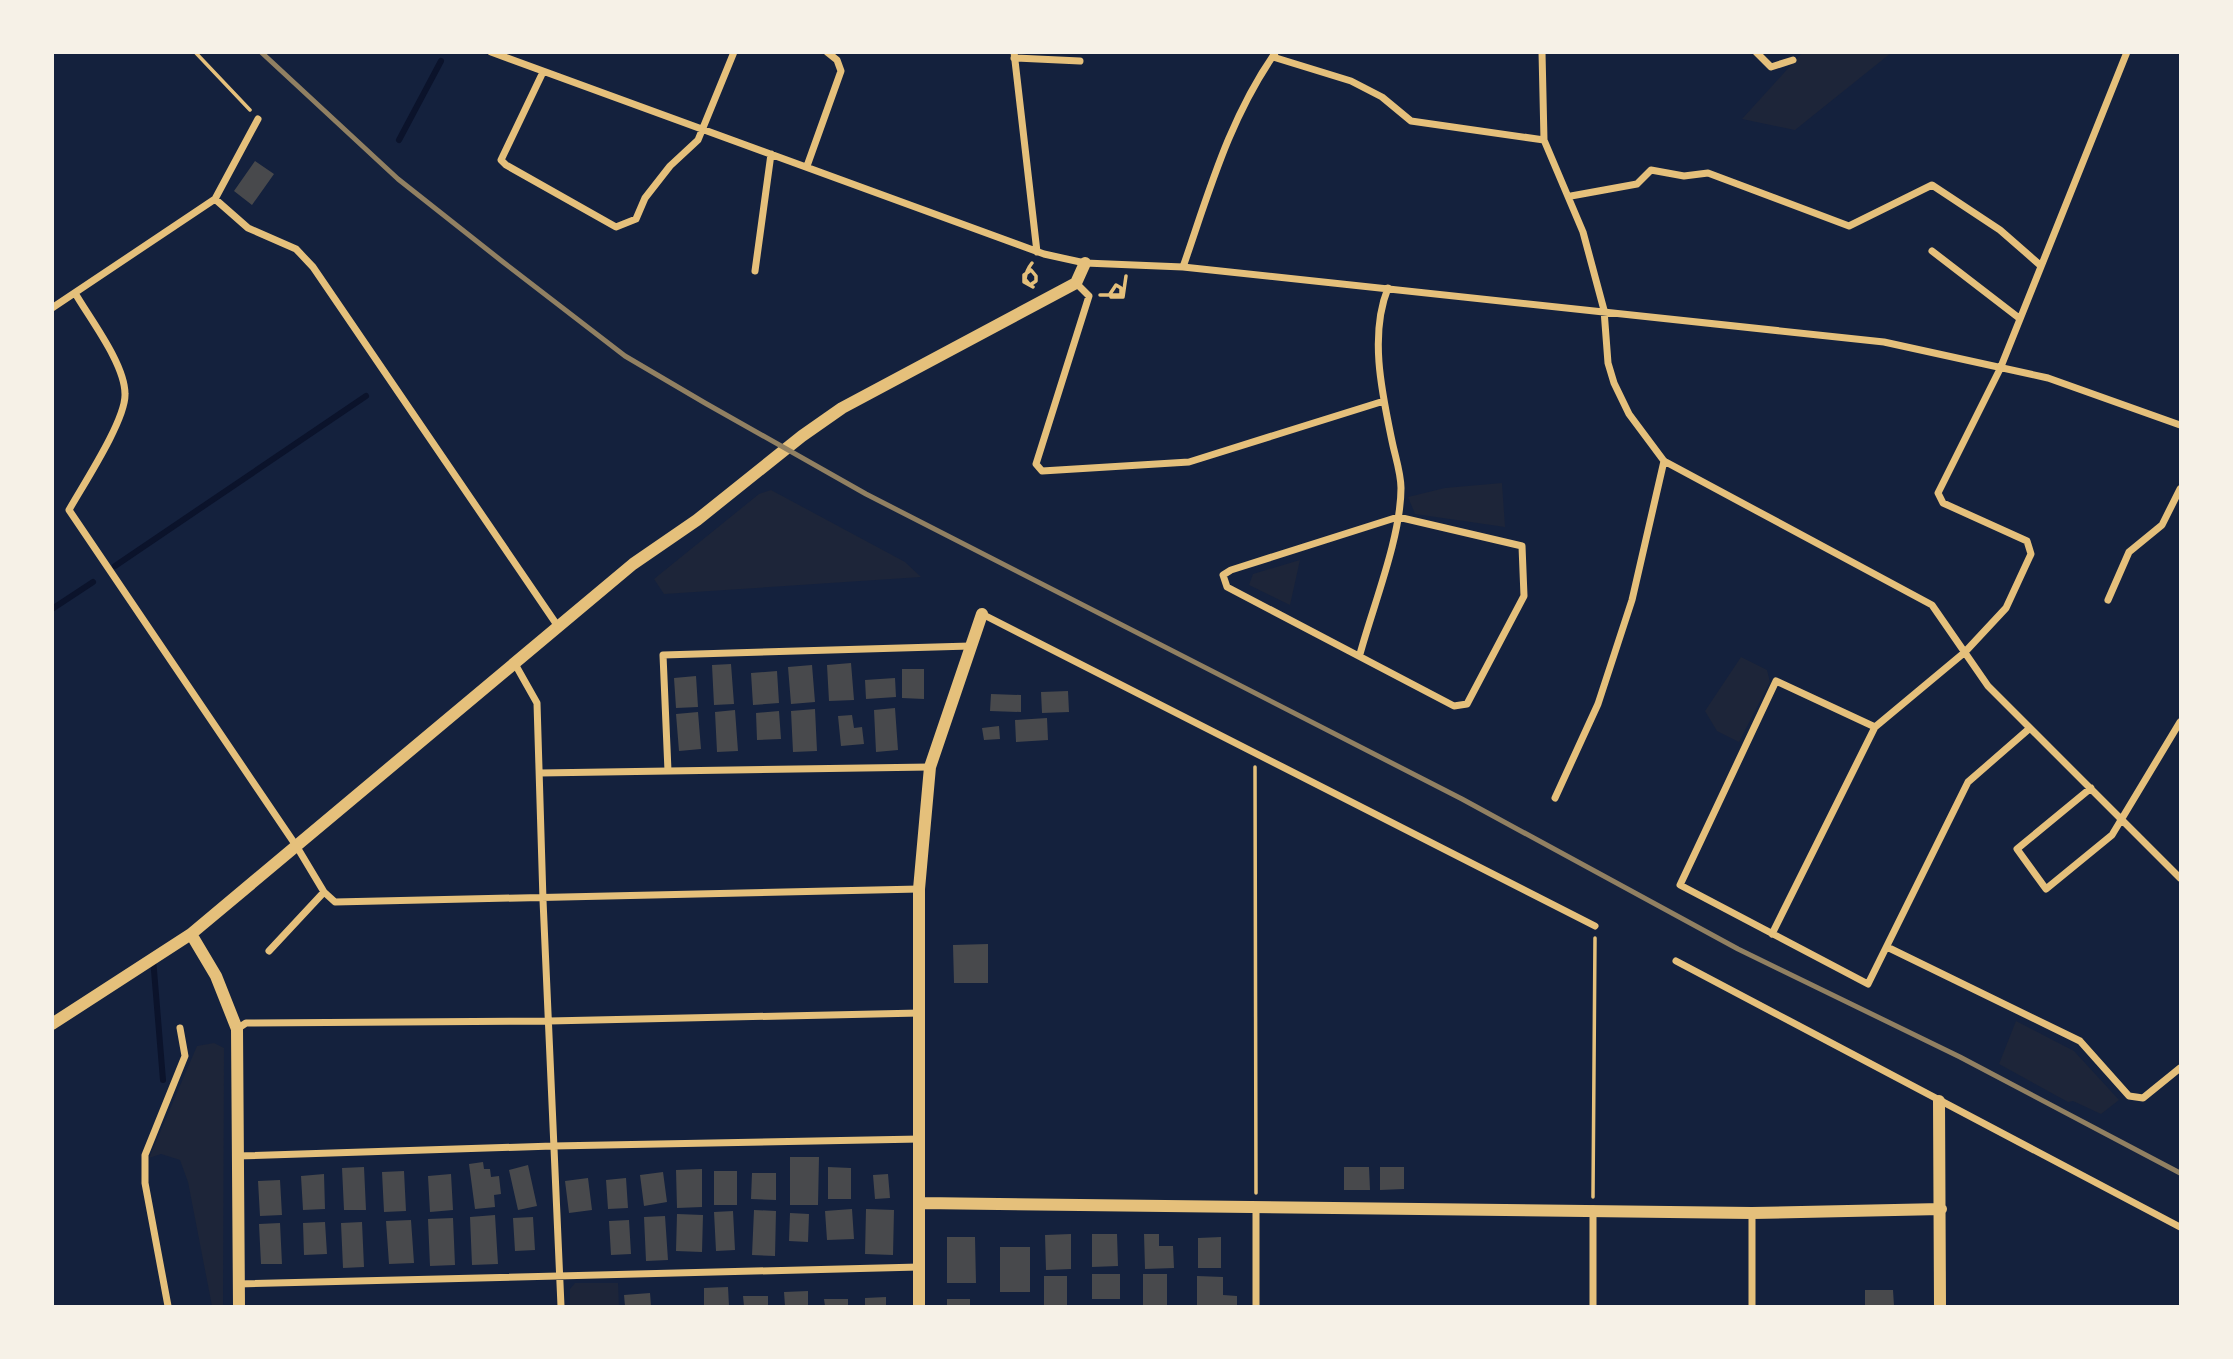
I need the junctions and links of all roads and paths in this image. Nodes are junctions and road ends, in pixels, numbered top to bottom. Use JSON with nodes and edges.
{"nodes":[{"id":1,"x":195,"y":52,"type":"edge"},
{"id":2,"x":491,"y":52,"type":"edge"},
{"id":3,"x":734,"y":52,"type":"edge"},
{"id":4,"x":827,"y":52,"type":"edge"},
{"id":5,"x":1542,"y":52,"type":"edge"},
{"id":6,"x":1756,"y":52,"type":"edge"},
{"id":7,"x":2127,"y":52,"type":"edge"},
{"id":8,"x":837,"y":55,"type":"edge"},
{"id":9,"x":1014,"y":55,"type":"edge"},
{"id":10,"x":1274,"y":55,"type":"edge"},
{"id":11,"x":1793,"y":60,"type":"dead end"},
{"id":12,"x":1080,"y":61,"type":"dead end"},
{"id":13,"x":543,"y":72,"type":"junction"},
{"id":14,"x":258,"y":119,"type":"joint"},
{"id":15,"x":703,"y":131,"type":"junction"},
{"id":16,"x":1544,"y":140,"type":"junction"},
{"id":17,"x":771,"y":154,"type":"junction"},
{"id":18,"x":807,"y":166,"type":"junction"},
{"id":19,"x":1571,"y":196,"type":"junction"},
{"id":20,"x":215,"y":199,"type":"junction"},
{"id":21,"x":1932,"y":251,"type":"dead end"},
{"id":22,"x":1037,"y":252,"type":"junction"},
{"id":23,"x":1033,"y":261,"type":"dead end"},
{"id":24,"x":1085,"y":263,"type":"junction"},
{"id":25,"x":2040,"y":265,"type":"junction"},
{"id":26,"x":1183,"y":267,"type":"junction"},
{"id":27,"x":755,"y":271,"type":"dead end"},
{"id":28,"x":1126,"y":274,"type":"dead end"},
{"id":29,"x":1076,"y":283,"type":"junction"},
{"id":30,"x":1039,"y":287,"type":"dead end"},
{"id":31,"x":1388,"y":288,"type":"junction"},
{"id":32,"x":75,"y":293,"type":"junction"},
{"id":33,"x":1117,"y":297,"type":"dead end"},
{"id":34,"x":52,"y":309,"type":"edge"},
{"id":35,"x":1604,"y":310,"type":"junction"},
{"id":36,"x":2019,"y":318,"type":"junction"},
{"id":37,"x":2000,"y":369,"type":"junction"},
{"id":38,"x":1384,"y":401,"type":"junction"},
{"id":39,"x":2180,"y":425,"type":"edge"},
{"id":40,"x":1664,"y":461,"type":"junction"},
{"id":41,"x":2180,"y":489,"type":"edge"},
{"id":42,"x":1398,"y":517,"type":"junction"},
{"id":43,"x":2108,"y":600,"type":"dead end"},
{"id":44,"x":982,"y":614,"type":"joint"},
{"id":45,"x":557,"y":625,"type":"junction"},
{"id":46,"x":971,"y":646,"type":"junction"},
{"id":47,"x":1965,"y":652,"type":"junction"},
{"id":48,"x":1360,"y":654,"type":"junction"},
{"id":49,"x":515,"y":664,"type":"junction"},
{"id":50,"x":2180,"y":722,"type":"edge"},
{"id":51,"x":1875,"y":727,"type":"junction"},
{"id":52,"x":2030,"y":728,"type":"junction"},
{"id":53,"x":1255,"y":753,"type":"junction"},
{"id":54,"x":930,"y":767,"type":"junction"},
{"id":55,"x":668,"y":771,"type":"junction"},
{"id":56,"x":540,"y":773,"type":"junction"},
{"id":57,"x":2091,"y":788,"type":"junction"},
{"id":58,"x":1555,"y":798,"type":"dead end"},
{"id":59,"x":2123,"y":820,"type":"junction"},
{"id":60,"x":298,"y":847,"type":"junction"},
{"id":61,"x":2180,"y":878,"type":"edge"},
{"id":62,"x":919,"y":889,"type":"junction"},
{"id":63,"x":324,"y":892,"type":"junction"},
{"id":64,"x":543,"y":900,"type":"junction"},
{"id":65,"x":1595,"y":926,"type":"joint"},
{"id":66,"x":191,"y":934,"type":"junction"},
{"id":67,"x":1772,"y":934,"type":"junction"},
{"id":68,"x":1887,"y":947,"type":"junction"},
{"id":69,"x":269,"y":951,"type":"dead end"},
{"id":70,"x":1676,"y":961,"type":"dead end"},
{"id":71,"x":921,"y":1013,"type":"junction"},
{"id":72,"x":549,"y":1021,"type":"junction"},
{"id":73,"x":52,"y":1024,"type":"edge"},
{"id":74,"x":180,"y":1028,"type":"dead end"},
{"id":75,"x":237,"y":1029,"type":"junction"},
{"id":76,"x":2180,"y":1068,"type":"edge"},
{"id":77,"x":1940,"y":1101,"type":"junction"},
{"id":78,"x":921,"y":1139,"type":"junction"},
{"id":79,"x":553,"y":1146,"type":"junction"},
{"id":80,"x":237,"y":1156,"type":"junction"},
{"id":81,"x":920,"y":1203,"type":"junction"},
{"id":82,"x":1256,"y":1206,"type":"junction"},
{"id":83,"x":1593,"y":1209,"type":"junction"},
{"id":84,"x":1941,"y":1209,"type":"junction"},
{"id":85,"x":1752,"y":1213,"type":"junction"},
{"id":86,"x":2180,"y":1227,"type":"edge"},
{"id":87,"x":919,"y":1267,"type":"junction"},
{"id":88,"x":560,"y":1276,"type":"junction"},
{"id":89,"x":238,"y":1284,"type":"junction"},
{"id":90,"x":168,"y":1307,"type":"edge"},
{"id":91,"x":239,"y":1307,"type":"edge"},
{"id":92,"x":561,"y":1307,"type":"edge"},
{"id":93,"x":919,"y":1307,"type":"edge"},
{"id":94,"x":1256,"y":1307,"type":"edge"},
{"id":95,"x":1593,"y":1307,"type":"edge"},
{"id":96,"x":1752,"y":1307,"type":"edge"},
{"id":97,"x":1940,"y":1307,"type":"edge"}],
"edges":[{"from":1,"to":14,"type":"path"},
{"from":2,"to":13,"type":"street"},
{"from":3,"to":15,"type":"street"},
{"from":4,"to":8,"type":"street"},
{"from":5,"to":16,"type":"street"},
{"from":6,"to":11,"type":"street"},
{"from":7,"to":25,"type":"street"},
{"from":8,"to":18,"type":"street"},
{"from":9,"to":12,"type":"street"},
{"from":9,"to":22,"type":"street"},
{"from":10,"to":16,"type":"street"},
{"from":10,"to":26,"type":"street"},
{"from":13,"to":15,"type":"street"},
{"from":13,"to":15,"type":"street"},
{"from":14,"to":20,"type":"street"},
{"from":15,"to":17,"type":"street"},
{"from":16,"to":19,"type":"street"},
{"from":17,"to":18,"type":"street"},
{"from":17,"to":27,"type":"street"},
{"from":18,"to":22,"type":"street"},
{"from":19,"to":25,"type":"street"},
{"from":19,"to":35,"type":"street"},
{"from":20,"to":32,"type":"street"},
{"from":20,"to":45,"type":"street"},
{"from":21,"to":36,"type":"street"},
{"from":22,"to":24,"type":"street"},
{"from":23,"to":30,"type":"path"},
{"from":24,"to":26,"type":"street"},
{"from":24,"to":29,"type":"street"},
{"from":25,"to":36,"type":"street"},
{"from":26,"to":31,"type":"street"},
{"from":28,"to":33,"type":"path"},
{"from":29,"to":38,"type":"street"},
{"from":29,"to":45,"type":"street"},
{"from":31,"to":35,"type":"street"},
{"from":31,"to":38,"type":"street"},
{"from":32,"to":34,"type":"street"},
{"from":32,"to":60,"type":"street"},
{"from":35,"to":37,"type":"street"},
{"from":35,"to":40,"type":"street"},
{"from":36,"to":37,"type":"street"},
{"from":37,"to":39,"type":"street"},
{"from":37,"to":47,"type":"street"},
{"from":38,"to":42,"type":"street"},
{"from":40,"to":47,"type":"street"},
{"from":40,"to":58,"type":"street"},
{"from":41,"to":43,"type":"street"},
{"from":42,"to":48,"type":"street"},
{"from":42,"to":48,"type":"street"},
{"from":42,"to":48,"type":"street"},
{"from":44,"to":46,"type":"street"},
{"from":44,"to":53,"type":"street"},
{"from":45,"to":49,"type":"street"},
{"from":46,"to":54,"type":"street"},
{"from":46,"to":55,"type":"street"},
{"from":47,"to":51,"type":"street"},
{"from":47,"to":52,"type":"street"},
{"from":49,"to":56,"type":"street"},
{"from":49,"to":60,"type":"street"},
{"from":50,"to":59,"type":"street"},
{"from":51,"to":67,"type":"street"},
{"from":51,"to":67,"type":"street"},
{"from":52,"to":57,"type":"street"},
{"from":52,"to":68,"type":"street"},
{"from":53,"to":65,"type":"street"},
{"from":53,"to":82,"type":"path"},
{"from":54,"to":55,"type":"street"},
{"from":54,"to":62,"type":"street"},
{"from":55,"to":56,"type":"street"},
{"from":56,"to":64,"type":"street"},
{"from":57,"to":59,"type":"street"},
{"from":57,"to":59,"type":"street"},
{"from":59,"to":61,"type":"street"},
{"from":60,"to":63,"type":"street"},
{"from":60,"to":66,"type":"street"},
{"from":62,"to":64,"type":"street"},
{"from":62,"to":71,"type":"street"},
{"from":63,"to":64,"type":"street"},
{"from":63,"to":69,"type":"street"},
{"from":64,"to":72,"type":"street"},
{"from":65,"to":83,"type":"path"},
{"from":66,"to":73,"type":"street"},
{"from":66,"to":75,"type":"street"},
{"from":67,"to":68,"type":"street"},
{"from":68,"to":76,"type":"street"},
{"from":70,"to":77,"type":"street"},
{"from":71,"to":72,"type":"street"},
{"from":71,"to":78,"type":"street"},
{"from":72,"to":75,"type":"street"},
{"from":72,"to":79,"type":"street"},
{"from":74,"to":90,"type":"street"},
{"from":75,"to":80,"type":"street"},
{"from":77,"to":84,"type":"street"},
{"from":77,"to":86,"type":"street"},
{"from":78,"to":79,"type":"street"},
{"from":78,"to":81,"type":"street"},
{"from":79,"to":80,"type":"street"},
{"from":79,"to":88,"type":"street"},
{"from":80,"to":89,"type":"street"},
{"from":81,"to":82,"type":"street"},
{"from":81,"to":87,"type":"street"},
{"from":82,"to":83,"type":"street"},
{"from":82,"to":94,"type":"street"},
{"from":83,"to":85,"type":"street"},
{"from":83,"to":95,"type":"street"},
{"from":84,"to":85,"type":"street"},
{"from":84,"to":97,"type":"street"},
{"from":85,"to":96,"type":"street"},
{"from":87,"to":88,"type":"street"},
{"from":87,"to":93,"type":"street"},
{"from":88,"to":89,"type":"street"},
{"from":88,"to":92,"type":"street"},
{"from":89,"to":91,"type":"street"}]}
